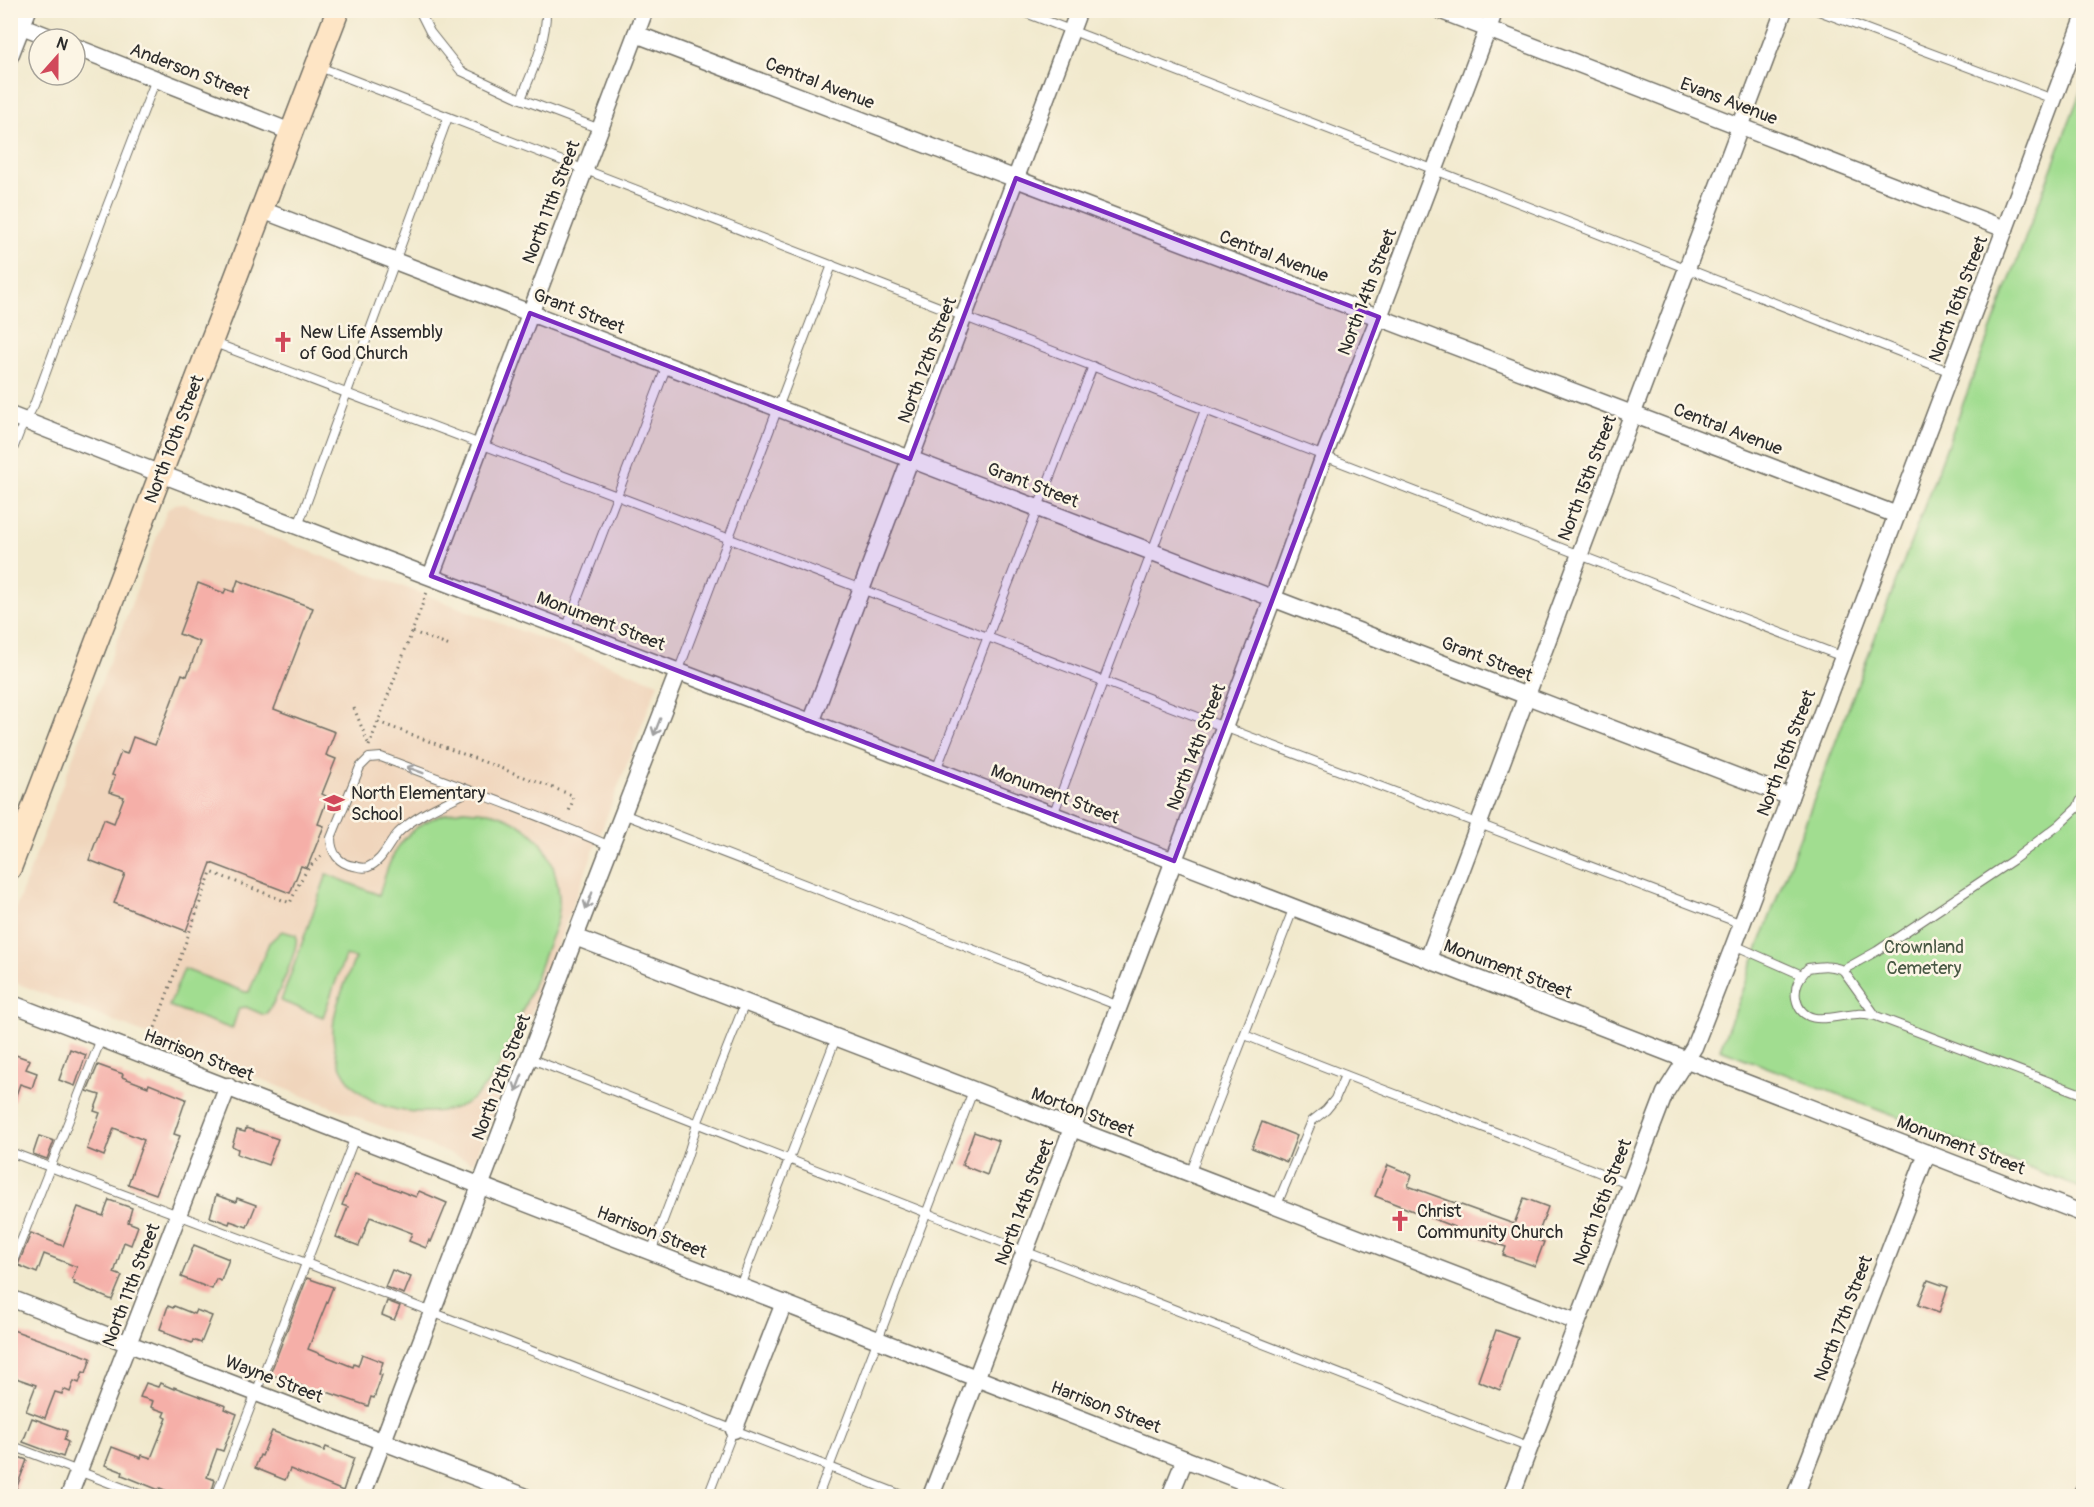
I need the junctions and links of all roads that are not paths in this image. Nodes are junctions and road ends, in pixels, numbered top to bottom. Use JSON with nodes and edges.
{"nodes":[{"id":1,"x":338,"y":10,"type":"edge"},
{"id":2,"x":419,"y":10,"type":"edge"},
{"id":3,"x":546,"y":10,"type":"edge"},
{"id":4,"x":645,"y":10,"type":"edge"},
{"id":5,"x":1018,"y":10,"type":"edge"},
{"id":6,"x":1079,"y":10,"type":"edge"},
{"id":7,"x":1439,"y":10,"type":"edge"},
{"id":8,"x":1495,"y":10,"type":"edge"},
{"id":9,"x":1784,"y":10,"type":"edge"},
{"id":10,"x":1816,"y":10,"type":"edge"},
{"id":11,"x":25,"y":18,"type":"edge"},
{"id":12,"x":2084,"y":18,"type":"edge"},
{"id":13,"x":38,"y":27,"type":"edge"},
{"id":14,"x":1488,"y":29,"type":"junction"},
{"id":15,"x":1071,"y":31,"type":"junction"},
{"id":16,"x":636,"y":34,"type":"junction"},
{"id":17,"x":87,"y":52,"type":"edge"},
{"id":18,"x":10,"y":56,"type":"edge"},
{"id":19,"x":317,"y":66,"type":"junction"},
{"id":20,"x":156,"y":79,"type":"junction"},
{"id":21,"x":521,"y":99,"type":"junction"},
{"id":22,"x":2054,"y":99,"type":"junction"},
{"id":23,"x":448,"y":117,"type":"junction"},
{"id":24,"x":1740,"y":127,"type":"junction"},
{"id":25,"x":600,"y":129,"type":"junction"},
{"id":26,"x":291,"y":132,"type":"junction"},
{"id":27,"x":585,"y":169,"type":"junction"},
{"id":28,"x":1434,"y":170,"type":"junction"},
{"id":29,"x":1016,"y":178,"type":"junction"},
{"id":30,"x":262,"y":210,"type":"junction"},
{"id":31,"x":2006,"y":229,"type":"junction"},
{"id":32,"x":395,"y":261,"type":"junction"},
{"id":33,"x":832,"y":265,"type":"junction"},
{"id":34,"x":1687,"y":269,"type":"junction"},
{"id":35,"x":530,"y":313,"type":"junction"},
{"id":36,"x":964,"y":316,"type":"junction"},
{"id":37,"x":1379,"y":317,"type":"junction"},
{"id":38,"x":212,"y":342,"type":"junction"},
{"id":39,"x":667,"y":365,"type":"junction"},
{"id":40,"x":1093,"y":366,"type":"junction"},
{"id":41,"x":1951,"y":372,"type":"junction"},
{"id":42,"x":346,"y":393,"type":"junction"},
{"id":43,"x":778,"y":408,"type":"junction"},
{"id":44,"x":1205,"y":410,"type":"junction"},
{"id":45,"x":1632,"y":414,"type":"junction"},
{"id":46,"x":10,"y":415,"type":"edge"},
{"id":47,"x":27,"y":421,"type":"junction"},
{"id":48,"x":480,"y":444,"type":"junction"},
{"id":49,"x":1324,"y":456,"type":"junction"},
{"id":50,"x":10,"y":457,"type":"edge"},
{"id":51,"x":910,"y":459,"type":"junction"},
{"id":52,"x":161,"y":474,"type":"junction"},
{"id":53,"x":617,"y":496,"type":"junction"},
{"id":54,"x":1038,"y":508,"type":"junction"},
{"id":55,"x":1897,"y":514,"type":"junction"},
{"id":56,"x":298,"y":526,"type":"junction"},
{"id":57,"x":729,"y":539,"type":"junction"},
{"id":58,"x":1152,"y":552,"type":"junction"},
{"id":59,"x":1580,"y":555,"type":"junction"},
{"id":60,"x":431,"y":576,"type":"junction"},
{"id":61,"x":862,"y":589,"type":"junction"},
{"id":62,"x":1273,"y":598,"type":"junction"},
{"id":63,"x":566,"y":629,"type":"junction"},
{"id":64,"x":988,"y":637,"type":"junction"},
{"id":65,"x":1843,"y":657,"type":"junction"},
{"id":66,"x":678,"y":672,"type":"junction"},
{"id":67,"x":1104,"y":681,"type":"junction"},
{"id":68,"x":1527,"y":696,"type":"junction"},
{"id":69,"x":811,"y":723,"type":"junction"},
{"id":70,"x":1224,"y":727,"type":"junction"},
{"id":71,"x":936,"y":770,"type":"junction"},
{"id":72,"x":470,"y":791,"type":"junction"},
{"id":73,"x":2084,"y":794,"type":"edge"},
{"id":74,"x":1790,"y":797,"type":"junction"},
{"id":75,"x":2080,"y":810,"type":"edge"},
{"id":76,"x":623,"y":814,"type":"junction"},
{"id":77,"x":1053,"y":815,"type":"junction"},
{"id":78,"x":1478,"y":824,"type":"junction"},
{"id":79,"x":610,"y":846,"type":"junction"},
{"id":80,"x":1174,"y":861,"type":"junction"},
{"id":81,"x":10,"y":868,"type":"edge"},
{"id":82,"x":1294,"y":907,"type":"junction"},
{"id":83,"x":1742,"y":924,"type":"junction"},
{"id":84,"x":574,"y":938,"type":"junction"},
{"id":85,"x":1734,"y":945,"type":"junction"},
{"id":86,"x":1428,"y":959,"type":"junction"},
{"id":87,"x":1843,"y":970,"type":"junction"},
{"id":88,"x":1802,"y":975,"type":"junction"},
{"id":89,"x":10,"y":1003,"type":"edge"},
{"id":90,"x":745,"y":1003,"type":"junction"},
{"id":91,"x":1119,"y":1006,"type":"junction"},
{"id":92,"x":1876,"y":1016,"type":"junction"},
{"id":93,"x":1245,"y":1035,"type":"junction"},
{"id":94,"x":836,"y":1038,"type":"junction"},
{"id":95,"x":101,"y":1039,"type":"junction"},
{"id":96,"x":528,"y":1058,"type":"junction"},
{"id":97,"x":1687,"y":1059,"type":"junction"},
{"id":98,"x":1345,"y":1076,"type":"junction"},
{"id":99,"x":228,"y":1086,"type":"junction"},
{"id":100,"x":974,"y":1091,"type":"junction"},
{"id":101,"x":2084,"y":1095,"type":"edge"},
{"id":102,"x":697,"y":1124,"type":"junction"},
{"id":103,"x":1073,"y":1129,"type":"junction"},
{"id":104,"x":355,"y":1137,"type":"junction"},
{"id":105,"x":10,"y":1152,"type":"edge"},
{"id":106,"x":1927,"y":1153,"type":"junction"},
{"id":107,"x":790,"y":1160,"type":"junction"},
{"id":108,"x":50,"y":1168,"type":"junction"},
{"id":109,"x":1190,"y":1174,"type":"junction"},
{"id":110,"x":1630,"y":1185,"type":"junction"},
{"id":111,"x":480,"y":1186,"type":"junction"},
{"id":112,"x":1276,"y":1207,"type":"junction"},
{"id":113,"x":927,"y":1213,"type":"junction"},
{"id":114,"x":2084,"y":1214,"type":"edge"},
{"id":115,"x":178,"y":1216,"type":"junction"},
{"id":116,"x":651,"y":1252,"type":"junction"},
{"id":117,"x":1026,"y":1252,"type":"junction"},
{"id":118,"x":306,"y":1263,"type":"junction"},
{"id":119,"x":10,"y":1269,"type":"edge"},
{"id":120,"x":740,"y":1287,"type":"junction"},
{"id":121,"x":10,"y":1298,"type":"edge"},
{"id":122,"x":784,"y":1303,"type":"junction"},
{"id":123,"x":432,"y":1312,"type":"junction"},
{"id":124,"x":1577,"y":1322,"type":"junction"},
{"id":125,"x":878,"y":1340,"type":"junction"},
{"id":126,"x":129,"y":1343,"type":"junction"},
{"id":127,"x":977,"y":1378,"type":"junction"},
{"id":128,"x":255,"y":1392,"type":"junction"},
{"id":129,"x":732,"y":1435,"type":"junction"},
{"id":130,"x":382,"y":1442,"type":"junction"},
{"id":131,"x":10,"y":1445,"type":"edge"},
{"id":132,"x":1530,"y":1448,"type":"junction"},
{"id":133,"x":1185,"y":1459,"type":"junction"},
{"id":134,"x":829,"y":1468,"type":"junction"},
{"id":135,"x":79,"y":1471,"type":"junction"},
{"id":136,"x":2084,"y":1491,"type":"edge"},
{"id":137,"x":69,"y":1497,"type":"edge"},
{"id":138,"x":144,"y":1497,"type":"edge"},
{"id":139,"x":216,"y":1497,"type":"edge"},
{"id":140,"x":362,"y":1497,"type":"edge"},
{"id":141,"x":524,"y":1497,"type":"edge"},
{"id":142,"x":708,"y":1497,"type":"edge"},
{"id":143,"x":818,"y":1497,"type":"edge"},
{"id":144,"x":904,"y":1497,"type":"edge"},
{"id":145,"x":931,"y":1497,"type":"edge"},
{"id":146,"x":1170,"y":1497,"type":"edge"},
{"id":147,"x":1280,"y":1497,"type":"edge"},
{"id":148,"x":1511,"y":1497,"type":"edge"},
{"id":149,"x":1795,"y":1497,"type":"edge"},
{"id":150,"x":2081,"y":1497,"type":"edge"}],
"edges":[{"from":1,"to":19,"type":"main road","name":"North 10th Street"},
{"from":2,"to":21,"type":"lane"},
{"from":3,"to":21,"type":"lane"},
{"from":4,"to":16,"type":"street","name":"North 11th Street"},
{"from":5,"to":15,"type":"lane"},
{"from":6,"to":15,"type":"street","name":"North 12th Street"},
{"from":7,"to":14,"type":"street","name":"Evans Avenue"},
{"from":8,"to":14,"type":"street","name":"North 14th Street"},
{"from":9,"to":24,"type":"street","name":"North 15th Street"},
{"from":10,"to":22,"type":"lane"},
{"from":11,"to":13,"type":"street"},
{"from":11,"to":18,"type":"street"},
{"from":12,"to":22,"type":"street","name":"North 16th Street"},
{"from":14,"to":24,"type":"street","name":"Evans Avenue"},
{"from":14,"to":28,"type":"street","name":"North 14th Street"},
{"from":15,"to":28,"type":"lane"},
{"from":15,"to":29,"type":"street","name":"North 12th Street"},
{"from":16,"to":25,"type":"street","name":"North 11th Street"},
{"from":16,"to":29,"type":"street","name":"Central Avenue"},
{"from":17,"to":20,"type":"street","name":"Anderson Street"},
{"from":19,"to":23,"type":"lane"},
{"from":19,"to":26,"type":"main road","name":"North 10th Street"},
{"from":20,"to":26,"type":"street","name":"Anderson Street"},
{"from":20,"to":47,"type":"lane"},
{"from":21,"to":25,"type":"lane"},
{"from":22,"to":31,"type":"street","name":"North 16th Street"},
{"from":23,"to":27,"type":"lane"},
{"from":23,"to":32,"type":"lane"},
{"from":24,"to":31,"type":"street","name":"Evans Avenue"},
{"from":24,"to":34,"type":"street","name":"North 15th Street"},
{"from":25,"to":27,"type":"street","name":"North 11th Street"},
{"from":26,"to":30,"type":"main road","name":"North 10th Street"},
{"from":27,"to":33,"type":"lane"},
{"from":27,"to":35,"type":"street","name":"North 11th Street"},
{"from":28,"to":34,"type":"lane"},
{"from":28,"to":37,"type":"street","name":"North 14th Street"},
{"from":29,"to":36,"type":"street","name":"North 12th Street"},
{"from":29,"to":37,"type":"street","name":"Central Avenue"},
{"from":30,"to":32,"type":"street","name":"Grant Street"},
{"from":30,"to":38,"type":"main road","name":"North 10th Street"},
{"from":31,"to":41,"type":"street","name":"North 16th Street"},
{"from":32,"to":35,"type":"street","name":"Grant Street"},
{"from":32,"to":42,"type":"lane"},
{"from":33,"to":36,"type":"lane"},
{"from":33,"to":43,"type":"lane"},
{"from":34,"to":41,"type":"lane"},
{"from":34,"to":45,"type":"street","name":"North 15th Street"},
{"from":35,"to":39,"type":"street","name":"Grant Street"},
{"from":35,"to":48,"type":"street","name":"North 11th Street"},
{"from":36,"to":40,"type":"lane"},
{"from":36,"to":51,"type":"street","name":"North 12th Street"},
{"from":37,"to":45,"type":"street","name":"Central Avenue"},
{"from":37,"to":49,"type":"street","name":"North 14th Street"},
{"from":38,"to":42,"type":"lane"},
{"from":38,"to":52,"type":"main road","name":"North 10th Street"},
{"from":39,"to":43,"type":"street","name":"Grant Street"},
{"from":39,"to":53,"type":"lane"},
{"from":40,"to":44,"type":"lane"},
{"from":40,"to":54,"type":"lane"},
{"from":41,"to":55,"type":"street","name":"North 16th Street"},
{"from":42,"to":48,"type":"lane"},
{"from":42,"to":56,"type":"lane"},
{"from":43,"to":51,"type":"street","name":"Grant Street"},
{"from":43,"to":57,"type":"lane"},
{"from":44,"to":49,"type":"lane"},
{"from":44,"to":58,"type":"lane"},
{"from":45,"to":55,"type":"street","name":"Central Avenue"},
{"from":45,"to":59,"type":"street","name":"North 15th Street"},
{"from":46,"to":47,"type":"street","name":"Monument Street"},
{"from":47,"to":50,"type":"lane"},
{"from":47,"to":52,"type":"street","name":"Monument Street"},
{"from":48,"to":53,"type":"lane"},
{"from":48,"to":60,"type":"street","name":"North 11th Street"},
{"from":49,"to":59,"type":"lane"},
{"from":49,"to":62,"type":"street","name":"North 14th Street"},
{"from":51,"to":54,"type":"street","name":"Grant Street"},
{"from":51,"to":61,"type":"street","name":"North 12th Street"},
{"from":52,"to":56,"type":"street","name":"Monument Street"},
{"from":52,"to":81,"type":"main road","name":"North 10th Street"},
{"from":53,"to":57,"type":"lane"},
{"from":53,"to":63,"type":"lane"},
{"from":54,"to":58,"type":"street","name":"Grant Street"},
{"from":54,"to":64,"type":"lane"},
{"from":55,"to":65,"type":"street","name":"North 16th Street"},
{"from":56,"to":60,"type":"street","name":"Monument Street"},
{"from":57,"to":61,"type":"lane"},
{"from":57,"to":66,"type":"lane"},
{"from":58,"to":62,"type":"street","name":"Grant Street"},
{"from":58,"to":67,"type":"lane"},
{"from":59,"to":65,"type":"lane"},
{"from":59,"to":68,"type":"street","name":"North 15th Street"},
{"from":60,"to":63,"type":"street","name":"Monument Street"},
{"from":61,"to":64,"type":"lane"},
{"from":61,"to":69,"type":"street","name":"North 12th Street"},
{"from":62,"to":68,"type":"street","name":"Grant Street"},
{"from":62,"to":70,"type":"street","name":"North 14th Street"},
{"from":63,"to":66,"type":"street","name":"Monument Street"},
{"from":64,"to":67,"type":"lane"},
{"from":64,"to":71,"type":"lane"},
{"from":65,"to":74,"type":"street","name":"North 16th Street"},
{"from":66,"to":69,"type":"street","name":"Monument Street"},
{"from":66,"to":76,"type":"street","name":"North 12th Street","one_way":true},
{"from":67,"to":70,"type":"lane"},
{"from":67,"to":77,"type":"lane"},
{"from":68,"to":74,"type":"street","name":"Grant Street"},
{"from":68,"to":78,"type":"street","name":"North 15th Street"},
{"from":69,"to":71,"type":"street","name":"Monument Street"},
{"from":70,"to":78,"type":"lane"},
{"from":70,"to":80,"type":"street","name":"North 14th Street"},
{"from":71,"to":77,"type":"street","name":"Monument Street"},
{"from":72,"to":72,"type":"lane","one_way":true},
{"from":72,"to":79,"type":"lane"},
{"from":73,"to":75,"type":"lane"},
{"from":74,"to":83,"type":"street","name":"North 16th Street"},
{"from":75,"to":87,"type":"lane"},
{"from":76,"to":79,"type":"street","name":"North 12th Street"},
{"from":76,"to":91,"type":"lane"},
{"from":77,"to":80,"type":"street","name":"Monument Street"},
{"from":78,"to":83,"type":"lane"},
{"from":78,"to":86,"type":"street","name":"North 15th Street"},
{"from":79,"to":84,"type":"street","name":"North 12th Street","one_way":true},
{"from":80,"to":82,"type":"street","name":"Monument Street"},
{"from":80,"to":91,"type":"street","name":"North 14th Street"},
{"from":82,"to":86,"type":"street","name":"Monument Street"},
{"from":82,"to":93,"type":"lane"},
{"from":83,"to":85,"type":"street","name":"North 16th Street"},
{"from":84,"to":90,"type":"street","name":"Morton Street"},
{"from":84,"to":96,"type":"street","name":"North 12th Street"},
{"from":85,"to":88,"type":"lane"},
{"from":85,"to":97,"type":"street","name":"North 16th Street"},
{"from":86,"to":97,"type":"street","name":"Monument Street"},
{"from":87,"to":88,"type":"lane"},
{"from":87,"to":92,"type":"lane"},
{"from":88,"to":92,"type":"lane"},
{"from":89,"to":95,"type":"street","name":"Harrison Street"},
{"from":90,"to":94,"type":"street","name":"Morton Street"},
{"from":90,"to":102,"type":"lane"},
{"from":91,"to":103,"type":"street","name":"North 14th Street"},
{"from":92,"to":101,"type":"lane"},
{"from":93,"to":98,"type":"lane"},
{"from":93,"to":109,"type":"lane"},
{"from":94,"to":100,"type":"street","name":"Morton Street"},
{"from":94,"to":107,"type":"lane"},
{"from":95,"to":99,"type":"street","name":"Harrison Street"},
{"from":95,"to":108,"type":"lane"},
{"from":96,"to":102,"type":"lane"},
{"from":96,"to":111,"type":"street","name":"North 12th Street","one_way":true},
{"from":97,"to":106,"type":"street","name":"Monument Street"},
{"from":97,"to":110,"type":"street","name":"North 16th Street"},
{"from":98,"to":110,"type":"lane"},
{"from":98,"to":112,"type":"lane"},
{"from":99,"to":104,"type":"street","name":"Harrison Street"},
{"from":99,"to":115,"type":"street","name":"North 11th Street"},
{"from":100,"to":103,"type":"street","name":"Morton Street"},
{"from":100,"to":113,"type":"lane"},
{"from":102,"to":107,"type":"lane"},
{"from":102,"to":116,"type":"lane"},
{"from":103,"to":109,"type":"street","name":"Morton Street"},
{"from":103,"to":117,"type":"street","name":"North 14th Street"},
{"from":104,"to":111,"type":"street","name":"Harrison Street"},
{"from":104,"to":118,"type":"lane"},
{"from":105,"to":108,"type":"lane"},
{"from":106,"to":114,"type":"street","name":"Monument Street"},
{"from":106,"to":149,"type":"street","name":"North 17th Street"},
{"from":107,"to":113,"type":"lane"},
{"from":107,"to":120,"type":"lane"},
{"from":108,"to":115,"type":"lane"},
{"from":108,"to":119,"type":"lane"},
{"from":109,"to":112,"type":"street","name":"Morton Street"},
{"from":110,"to":124,"type":"street","name":"North 16th Street"},
{"from":111,"to":116,"type":"street","name":"Harrison Street"},
{"from":111,"to":123,"type":"street","name":"North 12th Street"},
{"from":112,"to":124,"type":"street","name":"Morton Street"},
{"from":113,"to":117,"type":"lane"},
{"from":113,"to":125,"type":"lane"},
{"from":115,"to":118,"type":"lane"},
{"from":115,"to":126,"type":"street","name":"North 11th Street"},
{"from":116,"to":120,"type":"street","name":"Harrison Street"},
{"from":117,"to":127,"type":"street","name":"North 14th Street"},
{"from":117,"to":132,"type":"lane"},
{"from":118,"to":123,"type":"lane"},
{"from":118,"to":128,"type":"lane"},
{"from":120,"to":122,"type":"street","name":"Harrison Street"},
{"from":121,"to":126,"type":"street","name":"Wayne Street"},
{"from":122,"to":125,"type":"street","name":"Harrison Street"},
{"from":122,"to":129,"type":"street"},
{"from":123,"to":129,"type":"lane"},
{"from":123,"to":130,"type":"street","name":"North 12th Street"},
{"from":124,"to":132,"type":"street","name":"North 16th Street"},
{"from":125,"to":127,"type":"street","name":"Harrison Street"},
{"from":125,"to":134,"type":"lane"},
{"from":126,"to":128,"type":"street","name":"Wayne Street"},
{"from":126,"to":135,"type":"street","name":"North 11th Street"},
{"from":127,"to":133,"type":"street","name":"Harrison Street"},
{"from":127,"to":145,"type":"street","name":"North 14th Street"},
{"from":128,"to":130,"type":"street","name":"Wayne Street"},
{"from":128,"to":139,"type":"lane"},
{"from":129,"to":134,"type":"lane"},
{"from":129,"to":142,"type":"lane"},
{"from":130,"to":140,"type":"street","name":"North 12th Street"},
{"from":130,"to":141,"type":"street","name":"Wayne Street"},
{"from":131,"to":135,"type":"lane"},
{"from":132,"to":148,"type":"street","name":"North 16th Street"},
{"from":133,"to":146,"type":"street"},
{"from":133,"to":147,"type":"street","name":"Harrison Street"},
{"from":134,"to":143,"type":"lane"},
{"from":134,"to":144,"type":"lane"},
{"from":135,"to":137,"type":"street","name":"North 11th Street"},
{"from":135,"to":138,"type":"lane"},
{"from":136,"to":150,"type":"street"}]}
